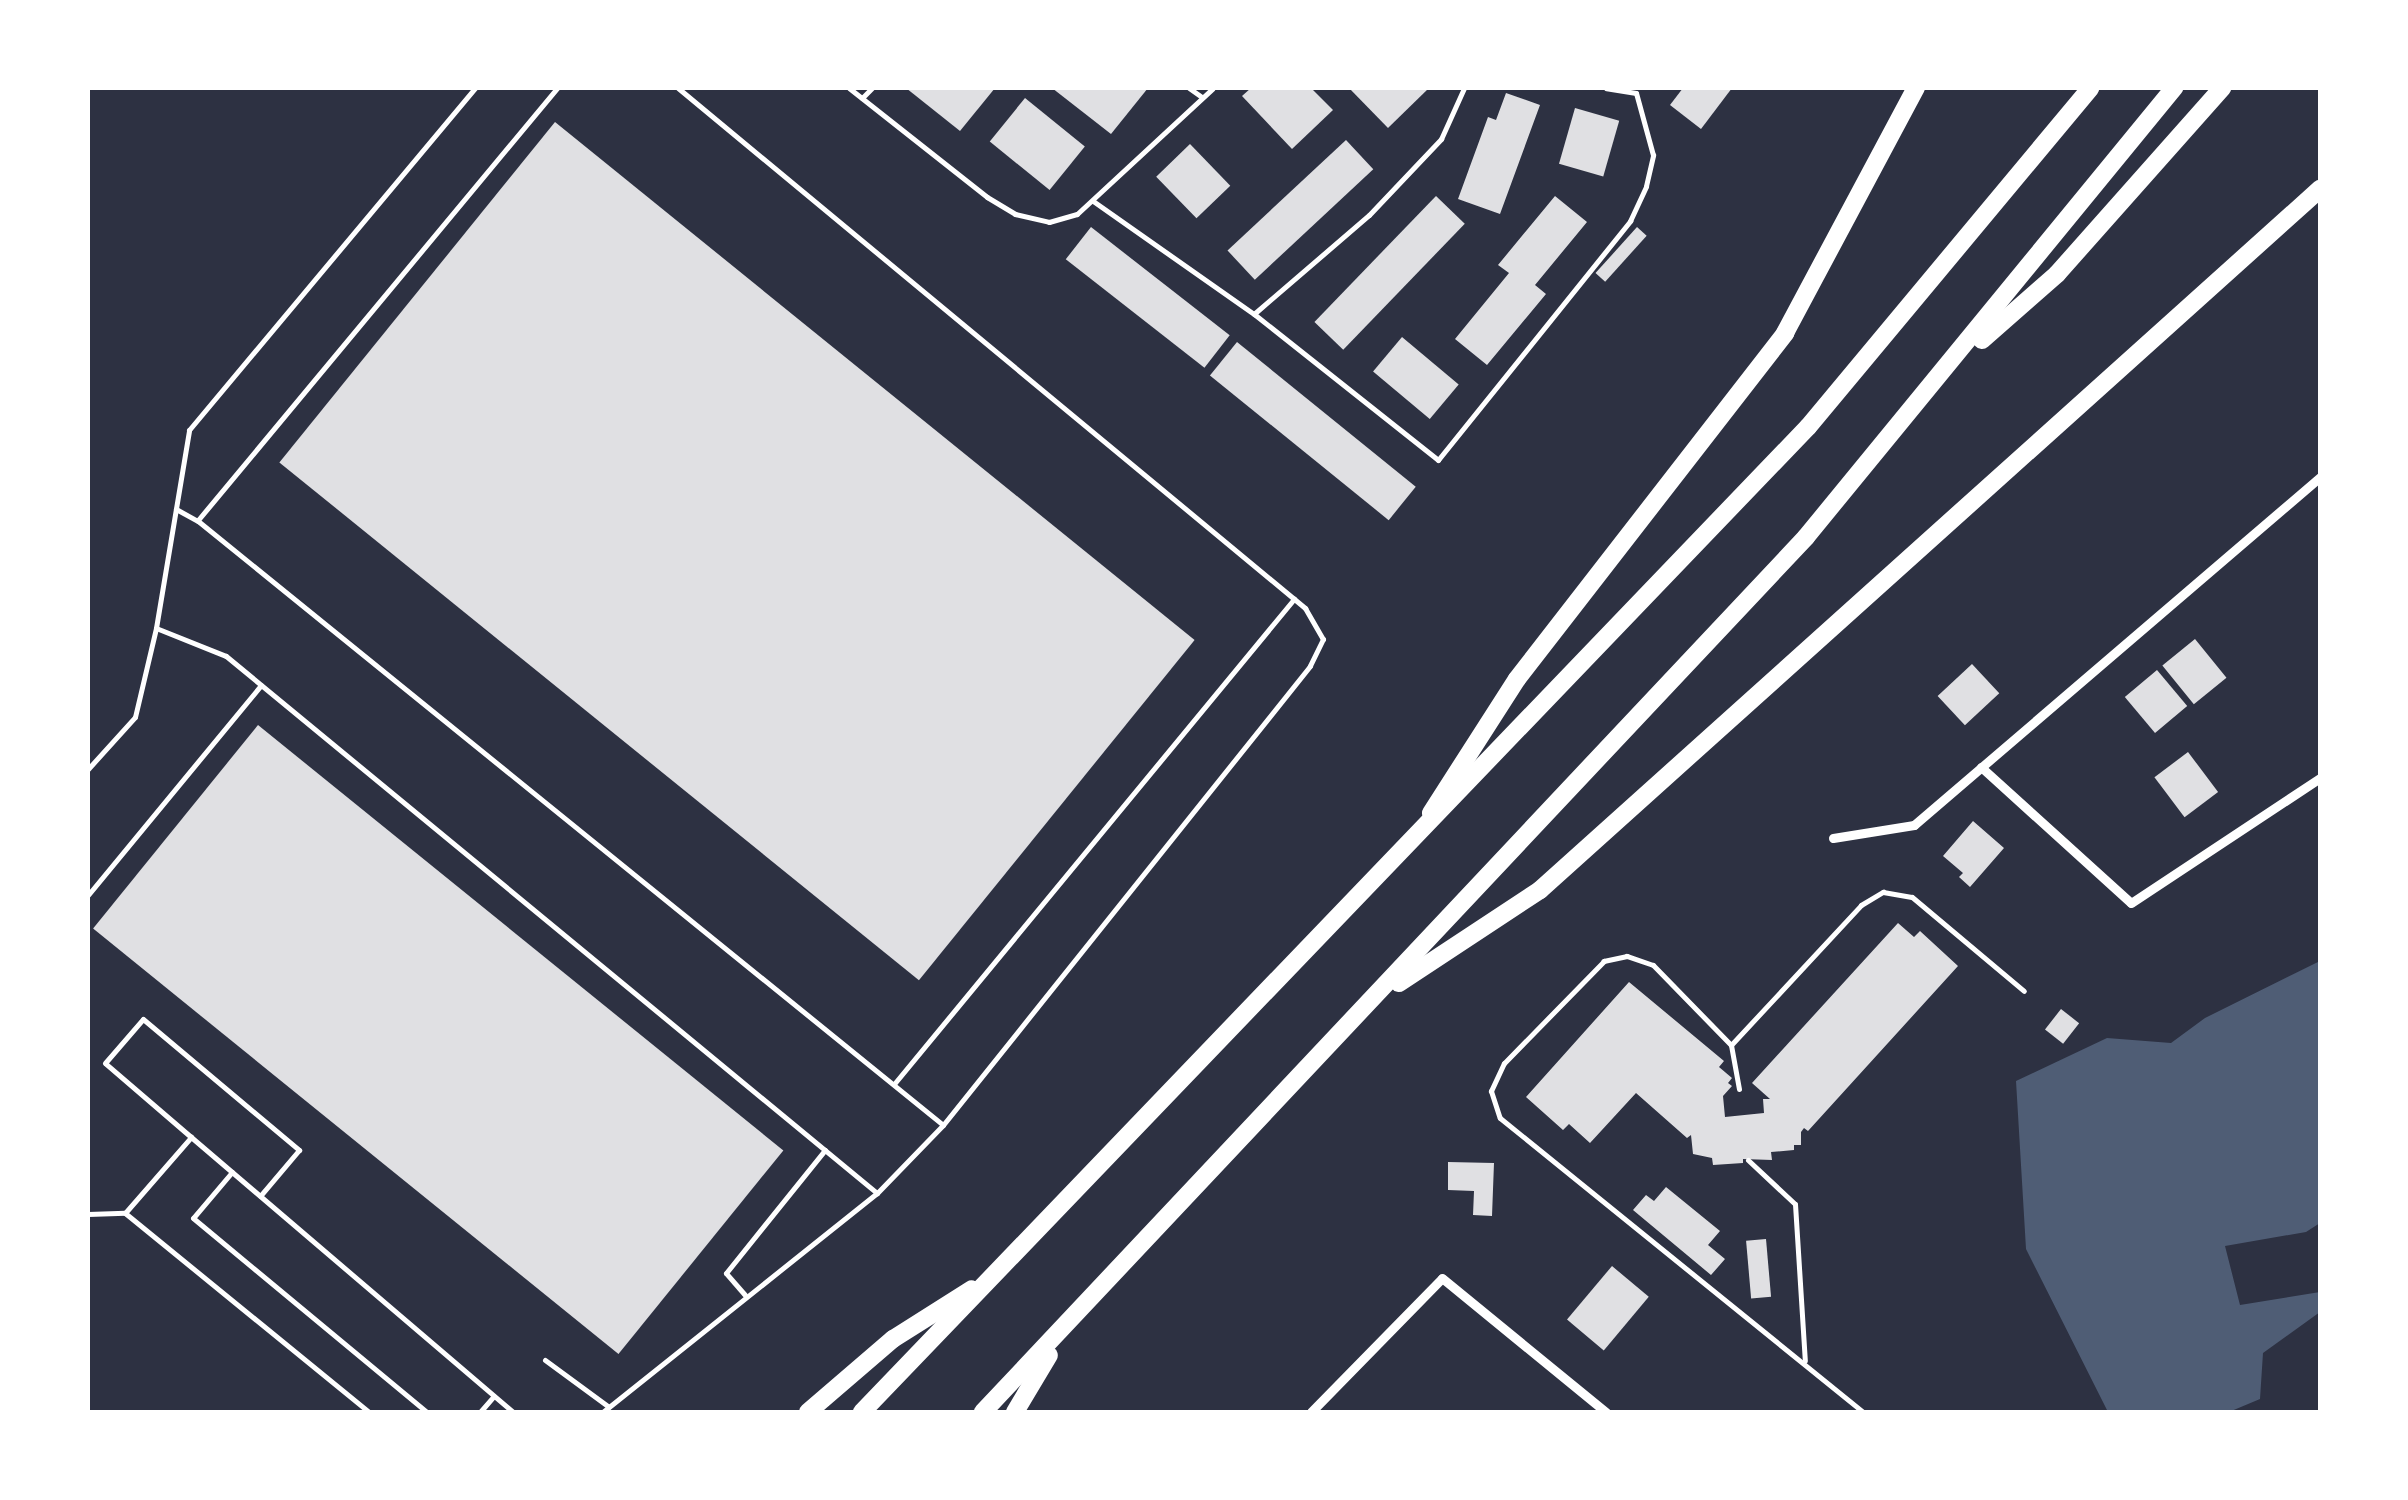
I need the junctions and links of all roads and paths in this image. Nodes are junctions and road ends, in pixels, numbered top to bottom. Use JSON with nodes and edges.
{"nodes":[{"id":1,"x":475,"y":88,"type":"edge"},
{"id":2,"x":556,"y":88,"type":"edge"},
{"id":3,"x":678,"y":88,"type":"edge"},
{"id":4,"x":849,"y":88,"type":"edge"},
{"id":5,"x":872,"y":88,"type":"edge"},
{"id":6,"x":1190,"y":88,"type":"edge"},
{"id":7,"x":1213,"y":88,"type":"edge"},
{"id":8,"x":1464,"y":88,"type":"edge"},
{"id":9,"x":1606,"y":88,"type":"edge"},
{"id":10,"x":1916,"y":88,"type":"edge"},
{"id":11,"x":2090,"y":88,"type":"edge"},
{"id":12,"x":2174,"y":88,"type":"edge"},
{"id":13,"x":2222,"y":88,"type":"edge"},
{"id":14,"x":1637,"y":90,"type":"edge"},
{"id":15,"x":1202,"y":97,"type":"junction"},
{"id":16,"x":862,"y":98,"type":"junction"},
{"id":17,"x":2320,"y":189,"type":"edge"},
{"id":18,"x":1093,"y":201,"type":"junction"},
{"id":19,"x":1254,"y":314,"type":"junction"},
{"id":20,"x":1937,"y":381,"type":"junction"},
{"id":21,"x":2320,"y":477,"type":"edge"},
{"id":22,"x":176,"y":510,"type":"junction"},
{"id":23,"x":198,"y":521,"type":"junction"},
{"id":24,"x":1294,"y":599,"type":"junction"},
{"id":25,"x":156,"y":628,"type":"junction"},
{"id":26,"x":261,"y":685,"type":"junction"},
{"id":27,"x":1981,"y":767,"type":"junction"},
{"id":28,"x":88,"y":769,"type":"edge"},
{"id":29,"x":2320,"y":778,"type":"edge"},
{"id":30,"x":1833,"y":838,"type":"dead end"},
{"id":31,"x":1406,"y":849,"type":"junction"},
{"id":32,"x":88,"y":895,"type":"edge"},
{"id":33,"x":2024,"y":991,"type":"dead end"},
{"id":34,"x":1362,"y":1011,"type":"junction"},
{"id":35,"x":1731,"y":1045,"type":"junction"},
{"id":36,"x":894,"y":1084,"type":"junction"},
{"id":37,"x":1739,"y":1089,"type":"dead end"},
{"id":38,"x":942,"y":1125,"type":"junction"},
{"id":39,"x":191,"y":1137,"type":"junction"},
{"id":40,"x":825,"y":1150,"type":"junction"},
{"id":41,"x":1748,"y":1160,"type":"dead end"},
{"id":42,"x":232,"y":1172,"type":"junction"},
{"id":43,"x":877,"y":1194,"type":"junction"},
{"id":44,"x":260,"y":1196,"type":"junction"},
{"id":45,"x":125,"y":1213,"type":"junction"},
{"id":46,"x":88,"y":1214,"type":"edge"},
{"id":47,"x":1004,"y":1265,"type":"junction"},
{"id":48,"x":746,"y":1296,"type":"junction"},
{"id":49,"x":1072,"y":1321,"type":"junction"},
{"id":50,"x":545,"y":1360,"type":"dead end"},
{"id":51,"x":1805,"y":1364,"type":"junction"},
{"id":52,"x":494,"y":1396,"type":"junction"},
{"id":53,"x":606,"y":1410,"type":"edge"},
{"id":54,"x":369,"y":1412,"type":"edge"},
{"id":55,"x":426,"y":1412,"type":"edge"},
{"id":56,"x":480,"y":1412,"type":"edge"},
{"id":57,"x":513,"y":1412,"type":"edge"},
{"id":58,"x":808,"y":1412,"type":"edge"},
{"id":59,"x":862,"y":1412,"type":"edge"},
{"id":60,"x":983,"y":1412,"type":"edge"},
{"id":61,"x":1015,"y":1412,"type":"edge"},
{"id":62,"x":1311,"y":1412,"type":"edge"},
{"id":63,"x":1606,"y":1412,"type":"edge"},
{"id":64,"x":1863,"y":1412,"type":"edge"}],
"edges":[{"from":1,"to":22,"type":"lane"},
{"from":2,"to":23,"type":"lane"},
{"from":3,"to":24,"type":"lane"},
{"from":4,"to":16,"type":"lane"},
{"from":5,"to":16,"type":"lane"},
{"from":6,"to":15,"type":"lane"},
{"from":7,"to":15,"type":"lane"},
{"from":8,"to":19,"type":"lane"},
{"from":9,"to":14,"type":"lane"},
{"from":10,"to":31,"type":"highway"},
{"from":11,"to":31,"type":"highway"},
{"from":12,"to":20,"type":"highway"},
{"from":13,"to":20,"type":"highway"},
{"from":14,"to":19,"type":"lane"},
{"from":15,"to":18,"type":"lane"},
{"from":16,"to":18,"type":"lane"},
{"from":17,"to":34,"type":"highway"},
{"from":18,"to":19,"type":"lane"},
{"from":20,"to":34,"type":"highway"},
{"from":21,"to":27,"type":"street"},
{"from":22,"to":23,"type":"lane"},
{"from":22,"to":25,"type":"lane"},
{"from":23,"to":36,"type":"lane"},
{"from":24,"to":36,"type":"lane"},
{"from":24,"to":38,"type":"lane"},
{"from":25,"to":26,"type":"lane"},
{"from":25,"to":28,"type":"lane"},
{"from":26,"to":32,"type":"lane"},
{"from":26,"to":40,"type":"lane"},
{"from":27,"to":29,"type":"street"},
{"from":27,"to":30,"type":"street"},
{"from":31,"to":47,"type":"highway"},
{"from":33,"to":35,"type":"lane"},
{"from":34,"to":49,"type":"highway"},
{"from":35,"to":37,"type":"lane"},
{"from":35,"to":51,"type":"lane"},
{"from":36,"to":38,"type":"lane"},
{"from":38,"to":43,"type":"lane"},
{"from":39,"to":42,"type":"lane"},
{"from":39,"to":44,"type":"lane"},
{"from":39,"to":45,"type":"lane"},
{"from":40,"to":43,"type":"lane"},
{"from":40,"to":48,"type":"lane"},
{"from":41,"to":51,"type":"lane"},
{"from":42,"to":44,"type":"lane"},
{"from":42,"to":55,"type":"lane"},
{"from":43,"to":48,"type":"lane"},
{"from":44,"to":52,"type":"lane"},
{"from":45,"to":46,"type":"lane"},
{"from":45,"to":54,"type":"lane"},
{"from":47,"to":58,"type":"highway"},
{"from":47,"to":59,"type":"highway"},
{"from":48,"to":53,"type":"lane"},
{"from":49,"to":60,"type":"highway"},
{"from":49,"to":61,"type":"highway"},
{"from":50,"to":53,"type":"lane"},
{"from":51,"to":64,"type":"lane"},
{"from":52,"to":56,"type":"lane"},
{"from":52,"to":57,"type":"lane"},
{"from":62,"to":63,"type":"street"}]}
